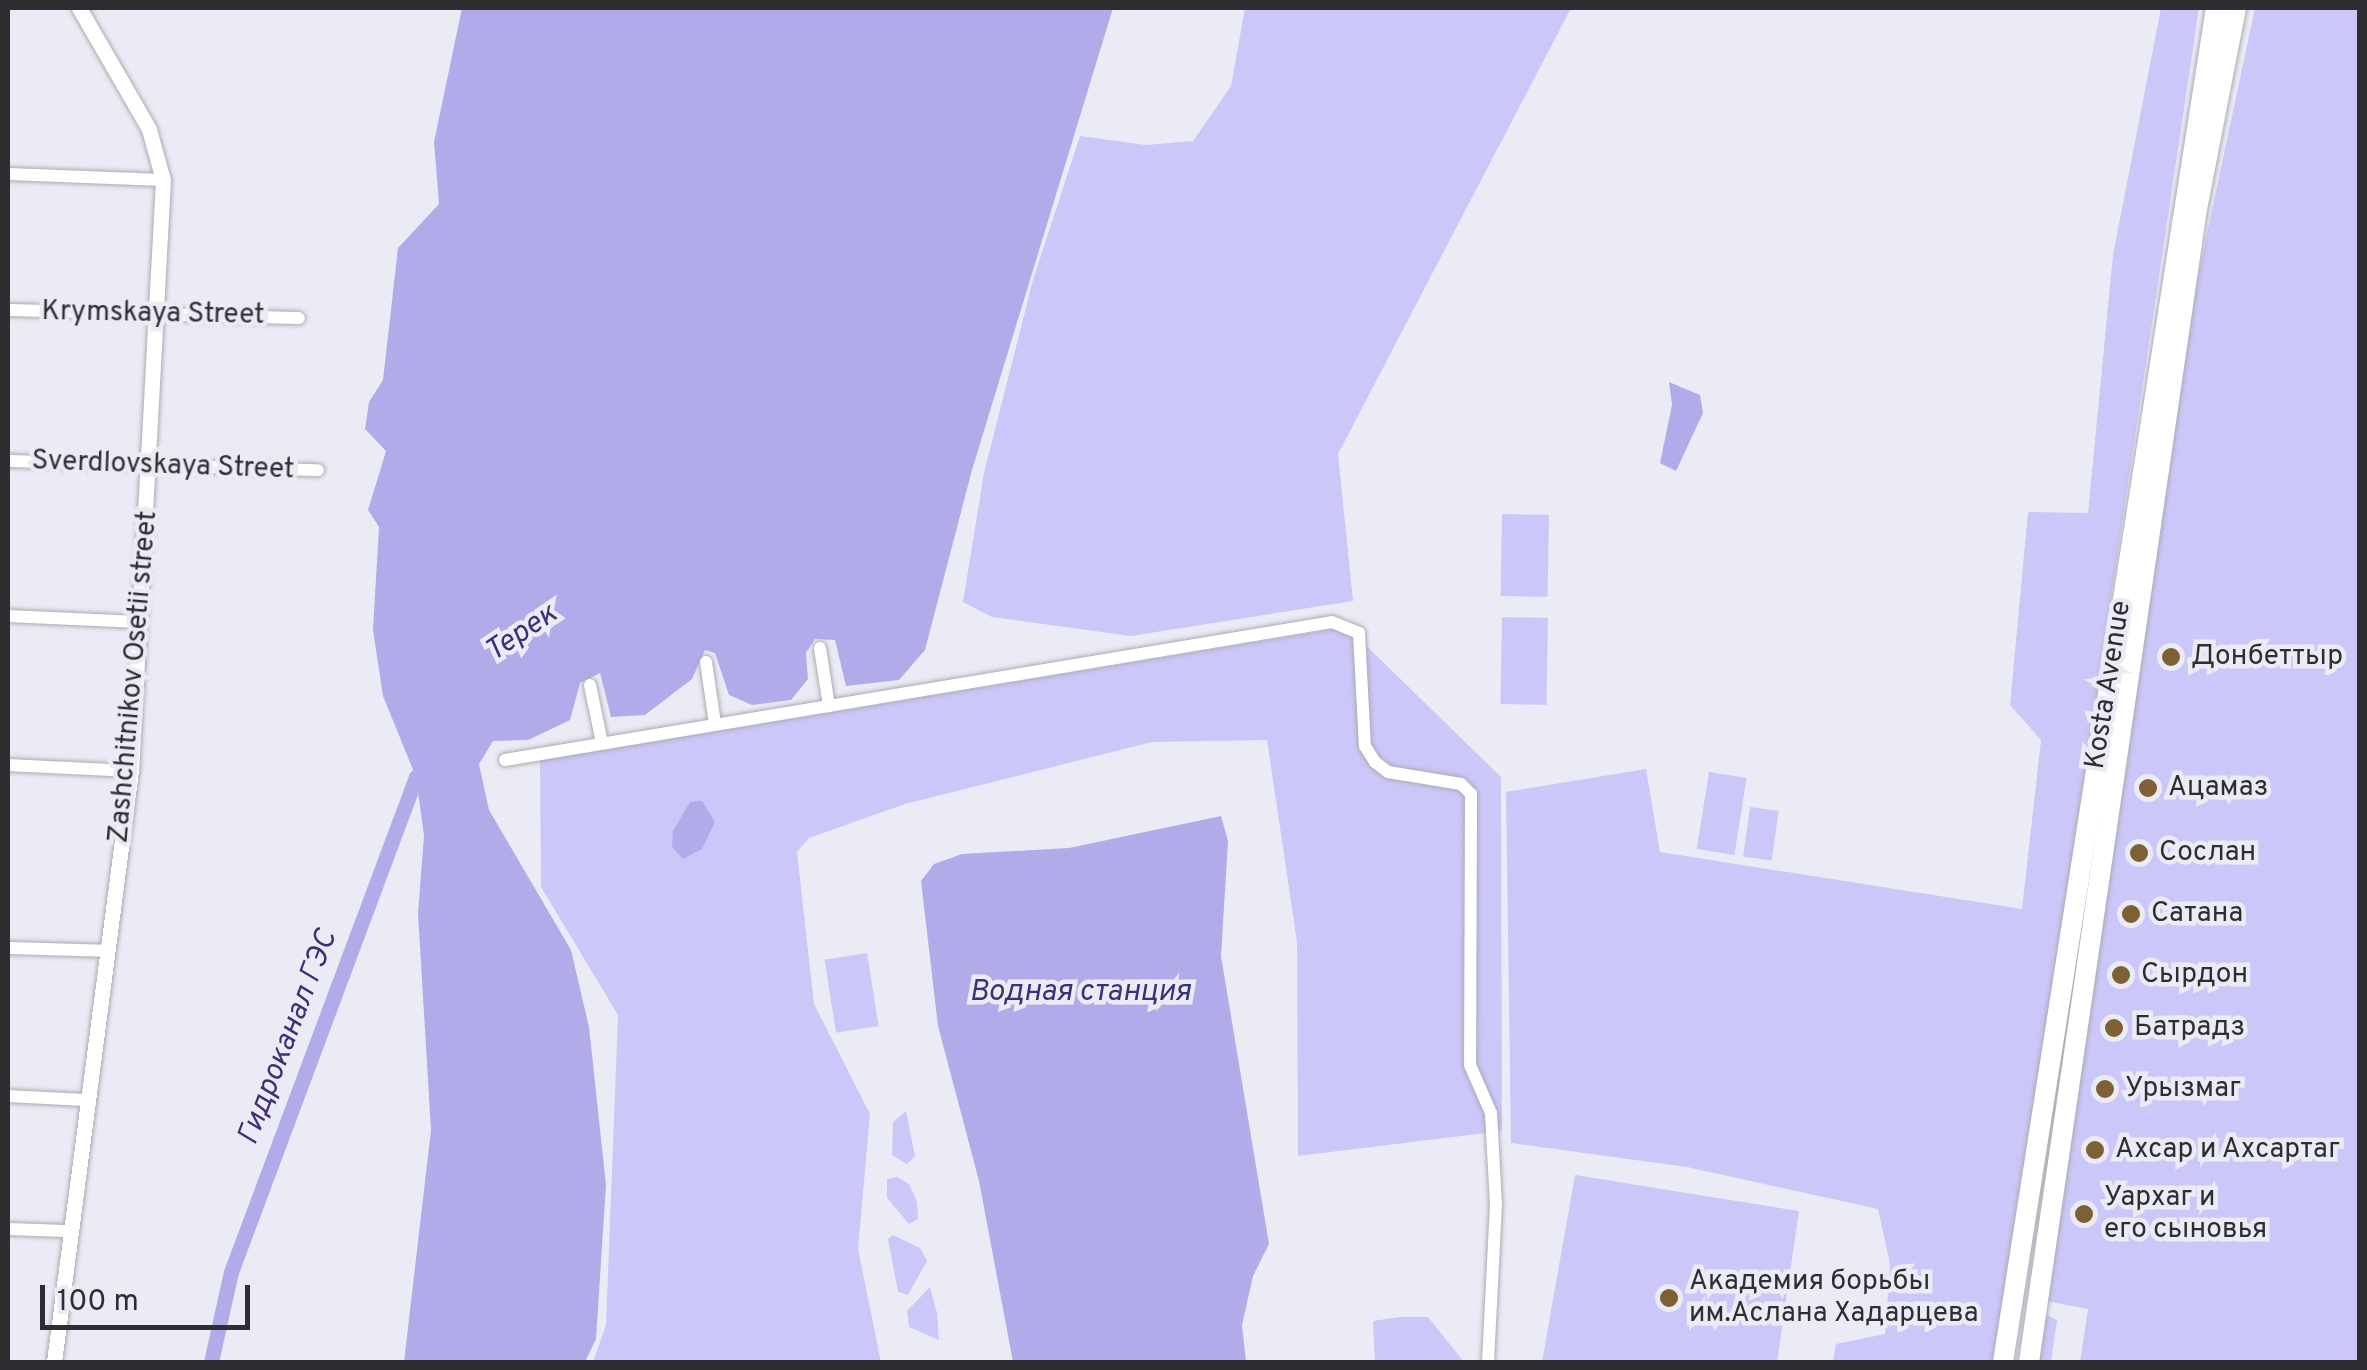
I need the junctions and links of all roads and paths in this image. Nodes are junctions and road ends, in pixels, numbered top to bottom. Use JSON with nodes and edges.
{"nodes":[{"id":1,"x":79,"y":8,"type":"edge"},
{"id":2,"x":2216,"y":8,"type":"edge"},
{"id":3,"x":2236,"y":8,"type":"edge"},
{"id":4,"x":8,"y":174,"type":"edge"},
{"id":5,"x":163,"y":180,"type":"junction"},
{"id":6,"x":8,"y":310,"type":"edge"},
{"id":7,"x":158,"y":313,"type":"junction"},
{"id":8,"x":299,"y":318,"type":"dead end"},
{"id":9,"x":8,"y":461,"type":"edge"},
{"id":10,"x":151,"y":468,"type":"junction"},
{"id":11,"x":318,"y":470,"type":"dead end"},
{"id":12,"x":8,"y":616,"type":"edge"},
{"id":13,"x":138,"y":622,"type":"junction"},
{"id":14,"x":820,"y":648,"type":"dead end"},
{"id":15,"x":706,"y":662,"type":"dead end"},
{"id":16,"x":590,"y":685,"type":"dead end"},
{"id":17,"x":829,"y":706,"type":"junction"},
{"id":18,"x":715,"y":724,"type":"junction"},
{"id":19,"x":602,"y":743,"type":"junction"},
{"id":20,"x":505,"y":760,"type":"dead end"},
{"id":21,"x":8,"y":766,"type":"edge"},
{"id":22,"x":131,"y":771,"type":"junction"},
{"id":23,"x":8,"y":948,"type":"edge"},
{"id":24,"x":107,"y":952,"type":"junction"},
{"id":25,"x":8,"y":1096,"type":"edge"},
{"id":26,"x":84,"y":1100,"type":"junction"},
{"id":27,"x":8,"y":1229,"type":"edge"},
{"id":28,"x":67,"y":1231,"type":"junction"},
{"id":29,"x":54,"y":1362,"type":"edge"},
{"id":30,"x":1488,"y":1362,"type":"edge"},
{"id":31,"x":2004,"y":1362,"type":"edge"},
{"id":32,"x":2028,"y":1362,"type":"edge"}],
"edges":[{"from":1,"to":5,"type":"street","name":"Zashchitnikov Osetii street"},
{"from":2,"to":31,"type":"main road","name":"Kosta Avenue"},
{"from":3,"to":32,"type":"main road","name":"Kosta Avenue"},
{"from":4,"to":5,"type":"street"},
{"from":5,"to":7,"type":"street","name":"Zashchitnikov Osetii street"},
{"from":6,"to":7,"type":"street","name":"Krymskaya Street"},
{"from":7,"to":8,"type":"street","name":"Krymskaya Street"},
{"from":7,"to":10,"type":"street","name":"Zashchitnikov Osetii street"},
{"from":9,"to":10,"type":"street","name":"Sverdlovskaya Street"},
{"from":10,"to":11,"type":"street","name":"Sverdlovskaya Street"},
{"from":10,"to":13,"type":"street","name":"Zashchitnikov Osetii street"},
{"from":12,"to":13,"type":"street"},
{"from":13,"to":22,"type":"street","name":"Zashchitnikov Osetii street"},
{"from":14,"to":17,"type":"street"},
{"from":15,"to":18,"type":"street"},
{"from":16,"to":19,"type":"street"},
{"from":17,"to":18,"type":"street"},
{"from":17,"to":30,"type":"street"},
{"from":18,"to":19,"type":"street"},
{"from":19,"to":20,"type":"street"},
{"from":21,"to":22,"type":"street"},
{"from":22,"to":24,"type":"street","name":"Zashchitnikov Osetii street"},
{"from":23,"to":24,"type":"street"},
{"from":24,"to":26,"type":"street","name":"Zashchitnikov Osetii street"},
{"from":25,"to":26,"type":"street"},
{"from":26,"to":28,"type":"street","name":"Zashchitnikov Osetii street"},
{"from":27,"to":28,"type":"street"},
{"from":28,"to":29,"type":"street","name":"Zashchitnikov Osetii street"}]}
